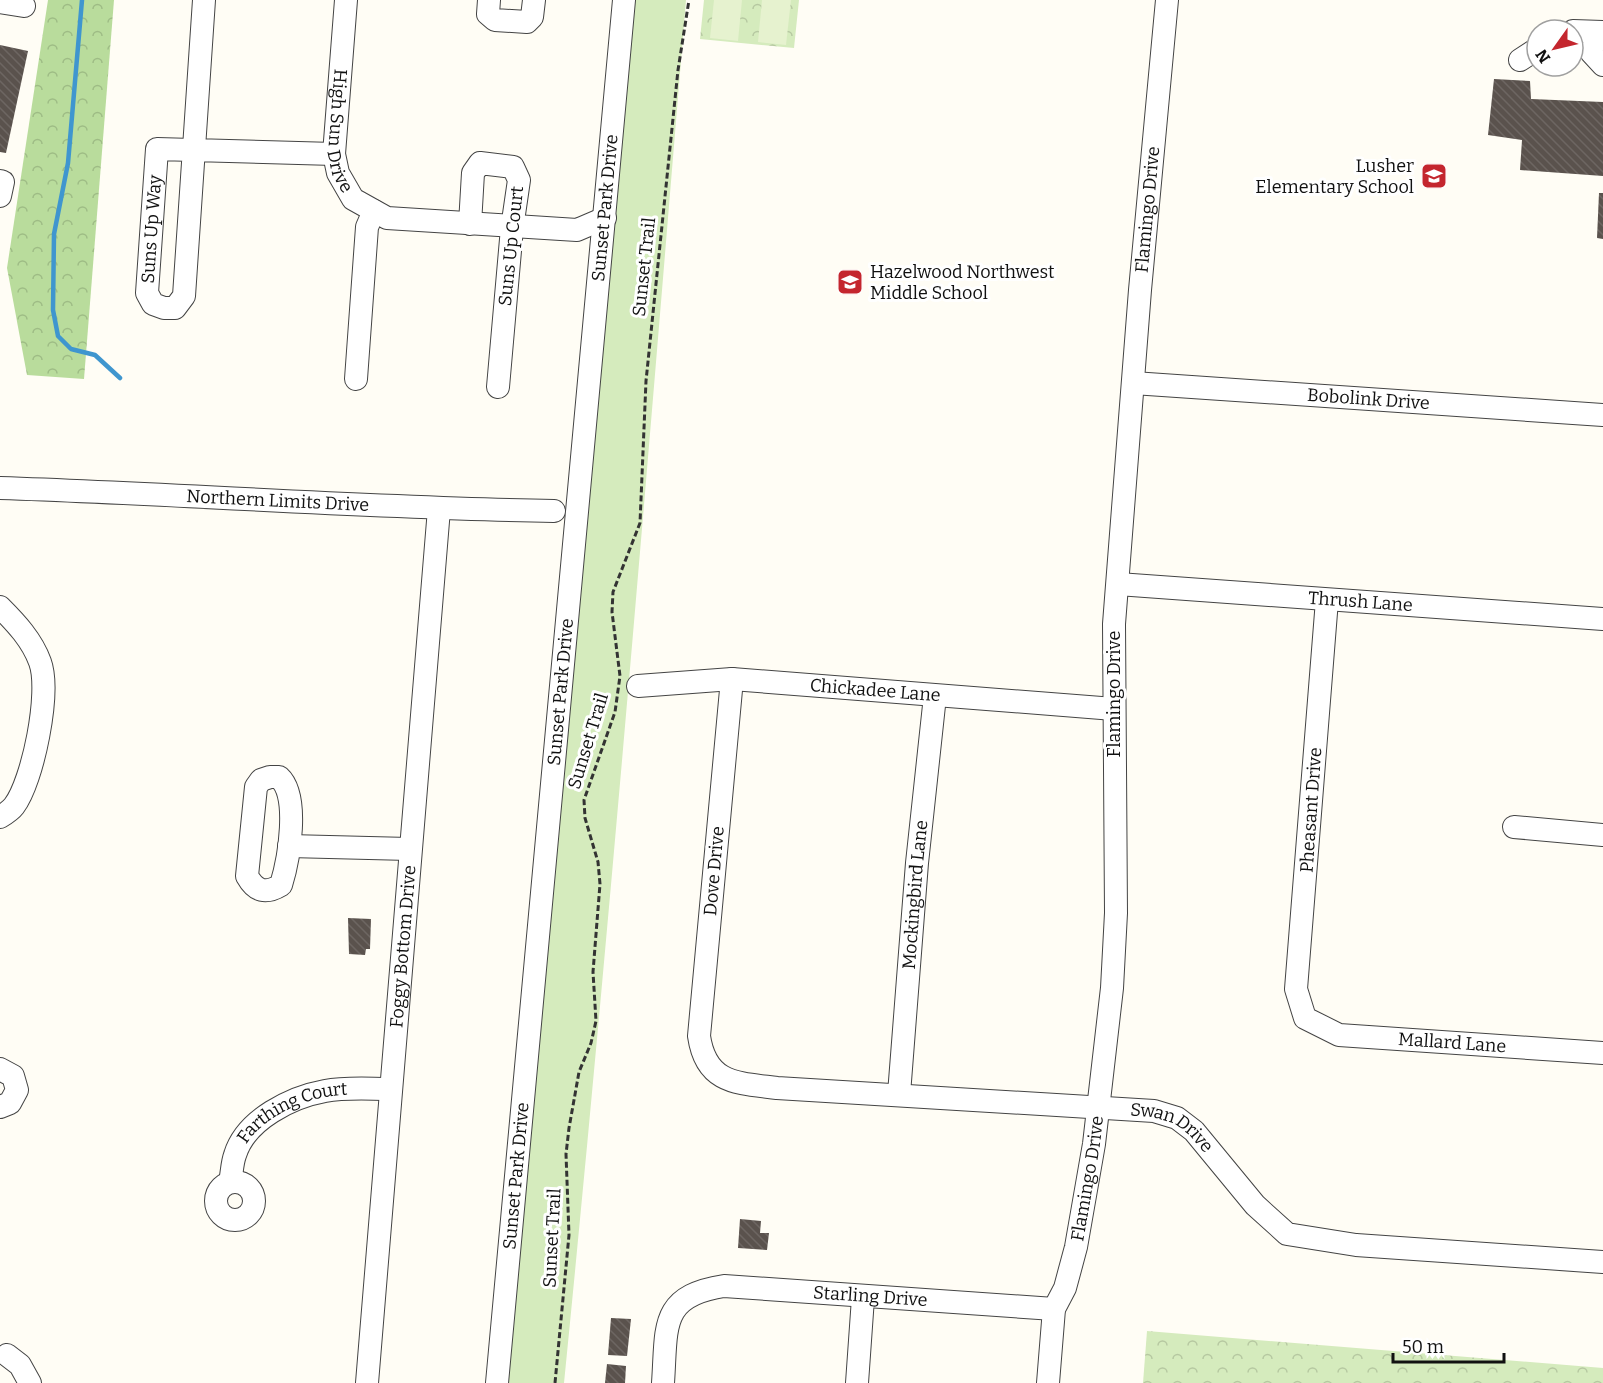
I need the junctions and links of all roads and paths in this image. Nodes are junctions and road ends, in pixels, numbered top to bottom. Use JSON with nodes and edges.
{"nodes":[{"id":1,"x":204,"y":0,"type":"edge"},
{"id":2,"x":346,"y":0,"type":"edge"},
{"id":3,"x":489,"y":0,"type":"edge"},
{"id":4,"x":534,"y":0,"type":"edge"},
{"id":5,"x":624,"y":0,"type":"edge"},
{"id":6,"x":689,"y":0,"type":"edge"},
{"id":7,"x":1167,"y":0,"type":"edge"},
{"id":8,"x":0,"y":2,"type":"edge"},
{"id":9,"x":24,"y":6,"type":"dead end"},
{"id":10,"x":1585,"y":32,"type":"edge"},
{"id":11,"x":1603,"y":34,"type":"edge"},
{"id":12,"x":1603,"y":65,"type":"edge"},
{"id":13,"x":194,"y":150,"type":"junction"},
{"id":14,"x":334,"y":154,"type":"junction"},
{"id":15,"x":0,"y":181,"type":"edge"},
{"id":16,"x":0,"y":196,"type":"edge"},
{"id":17,"x":374,"y":211,"type":"junction"},
{"id":18,"x":605,"y":218,"type":"junction"},
{"id":19,"x":470,"y":224,"type":"junction"},
{"id":20,"x":512,"y":228,"type":"junction"},
{"id":21,"x":356,"y":379,"type":"dead end"},
{"id":22,"x":1133,"y":383,"type":"junction"},
{"id":23,"x":498,"y":387,"type":"dead end"},
{"id":24,"x":1603,"y":415,"type":"edge"},
{"id":25,"x":0,"y":488,"type":"edge"},
{"id":26,"x":439,"y":509,"type":"junction"},
{"id":27,"x":554,"y":511,"type":"dead end"},
{"id":28,"x":1118,"y":584,"type":"junction"},
{"id":29,"x":1327,"y":600,"type":"junction"},
{"id":30,"x":0,"y":607,"type":"edge"},
{"id":31,"x":1603,"y":619,"type":"edge"},
{"id":32,"x":732,"y":679,"type":"junction"},
{"id":33,"x":638,"y":686,"type":"dead end"},
{"id":34,"x":935,"y":696,"type":"junction"},
{"id":35,"x":1114,"y":710,"type":"junction"},
{"id":36,"x":0,"y":817,"type":"edge"},
{"id":37,"x":1514,"y":827,"type":"dead end"},
{"id":38,"x":1603,"y":835,"type":"edge"},
{"id":39,"x":289,"y":846,"type":"dead end"},
{"id":40,"x":409,"y":849,"type":"junction"},
{"id":41,"x":1305,"y":1018,"type":"joint"},
{"id":42,"x":1603,"y":1053,"type":"edge"},
{"id":43,"x":706,"y":1062,"type":"joint"},
{"id":44,"x":0,"y":1069,"type":"edge"},
{"id":45,"x":390,"y":1089,"type":"junction"},
{"id":46,"x":899,"y":1095,"type":"junction"},
{"id":47,"x":0,"y":1107,"type":"edge"},
{"id":48,"x":1098,"y":1107,"type":"junction"},
{"id":49,"x":230,"y":1182,"type":"dead end"},
{"id":50,"x":1603,"y":1262,"type":"edge"},
{"id":51,"x":863,"y":1298,"type":"junction"},
{"id":52,"x":1054,"y":1310,"type":"junction"},
{"id":53,"x":2,"y":1352,"type":"edge"},
{"id":54,"x":30,"y":1383,"type":"edge"},
{"id":55,"x":367,"y":1383,"type":"edge"},
{"id":56,"x":498,"y":1383,"type":"edge"},
{"id":57,"x":555,"y":1383,"type":"edge"},
{"id":58,"x":663,"y":1383,"type":"edge"},
{"id":59,"x":857,"y":1383,"type":"edge"},
{"id":60,"x":1048,"y":1383,"type":"edge"}],
"edges":[{"from":1,"to":13,"type":"street","name":"Suns Up Way"},
{"from":2,"to":14,"type":"street","name":"High Sun Drive"},
{"from":3,"to":4,"type":"street"},
{"from":5,"to":18,"type":"street","name":"Sunset Park Drive"},
{"from":6,"to":57,"type":"path","name":"Sunset Trail"},
{"from":7,"to":22,"type":"street","name":"Flamingo Drive"},
{"from":8,"to":9,"type":"street"},
{"from":10,"to":11,"type":"street"},
{"from":11,"to":12,"type":"street"},
{"from":13,"to":13,"type":"street","name":"Suns Up Way"},
{"from":13,"to":14,"type":"street","name":"Suns Up Way"},
{"from":14,"to":17,"type":"street","name":"High Sun Drive"},
{"from":15,"to":16,"type":"street"},
{"from":17,"to":19,"type":"street","name":"High Sun Drive"},
{"from":17,"to":21,"type":"street","name":"High Sun Drive"},
{"from":18,"to":20,"type":"street","name":"High Sun Drive"},
{"from":18,"to":56,"type":"street","name":"Sunset Park Drive"},
{"from":19,"to":20,"type":"street","name":"High Sun Drive"},
{"from":19,"to":20,"type":"street","name":"Suns Up Court"},
{"from":20,"to":23,"type":"street","name":"Suns Up Court"},
{"from":22,"to":24,"type":"street","name":"Bobolink Drive"},
{"from":22,"to":28,"type":"street","name":"Flamingo Drive"},
{"from":25,"to":26,"type":"street","name":"Northern Limits Drive"},
{"from":26,"to":27,"type":"street","name":"Northern Limits Drive"},
{"from":26,"to":40,"type":"street","name":"Foggy Bottom Drive"},
{"from":28,"to":29,"type":"street","name":"Thrush Lane"},
{"from":28,"to":35,"type":"street","name":"Flamingo Drive"},
{"from":29,"to":31,"type":"street","name":"Thrush Lane"},
{"from":29,"to":41,"type":"street","name":"Pheasant Drive"},
{"from":30,"to":36,"type":"street"},
{"from":32,"to":33,"type":"street","name":"Chickadee Lane"},
{"from":32,"to":34,"type":"street","name":"Chickadee Lane"},
{"from":32,"to":43,"type":"street","name":"Dove Drive"},
{"from":34,"to":35,"type":"street","name":"Chickadee Lane"},
{"from":34,"to":46,"type":"street","name":"Mockingbird Lane"},
{"from":35,"to":48,"type":"street","name":"Flamingo Drive"},
{"from":37,"to":38,"type":"street"},
{"from":39,"to":40,"type":"street"},
{"from":40,"to":45,"type":"street","name":"Foggy Bottom Drive"},
{"from":41,"to":42,"type":"street","name":"Mallard Lane"},
{"from":43,"to":46,"type":"street","name":"Swan Drive"},
{"from":44,"to":47,"type":"street"},
{"from":45,"to":49,"type":"street","name":"Farthing Court"},
{"from":45,"to":55,"type":"street","name":"Foggy Bottom Drive"},
{"from":46,"to":48,"type":"street","name":"Swan Drive"},
{"from":48,"to":50,"type":"street","name":"Swan Drive"},
{"from":48,"to":52,"type":"street","name":"Flamingo Drive"},
{"from":51,"to":52,"type":"street","name":"Starling Drive"},
{"from":51,"to":58,"type":"street","name":"Starling Drive"},
{"from":51,"to":59,"type":"street"},
{"from":52,"to":60,"type":"street","name":"Flamingo Drive"},
{"from":53,"to":54,"type":"street"}]}
